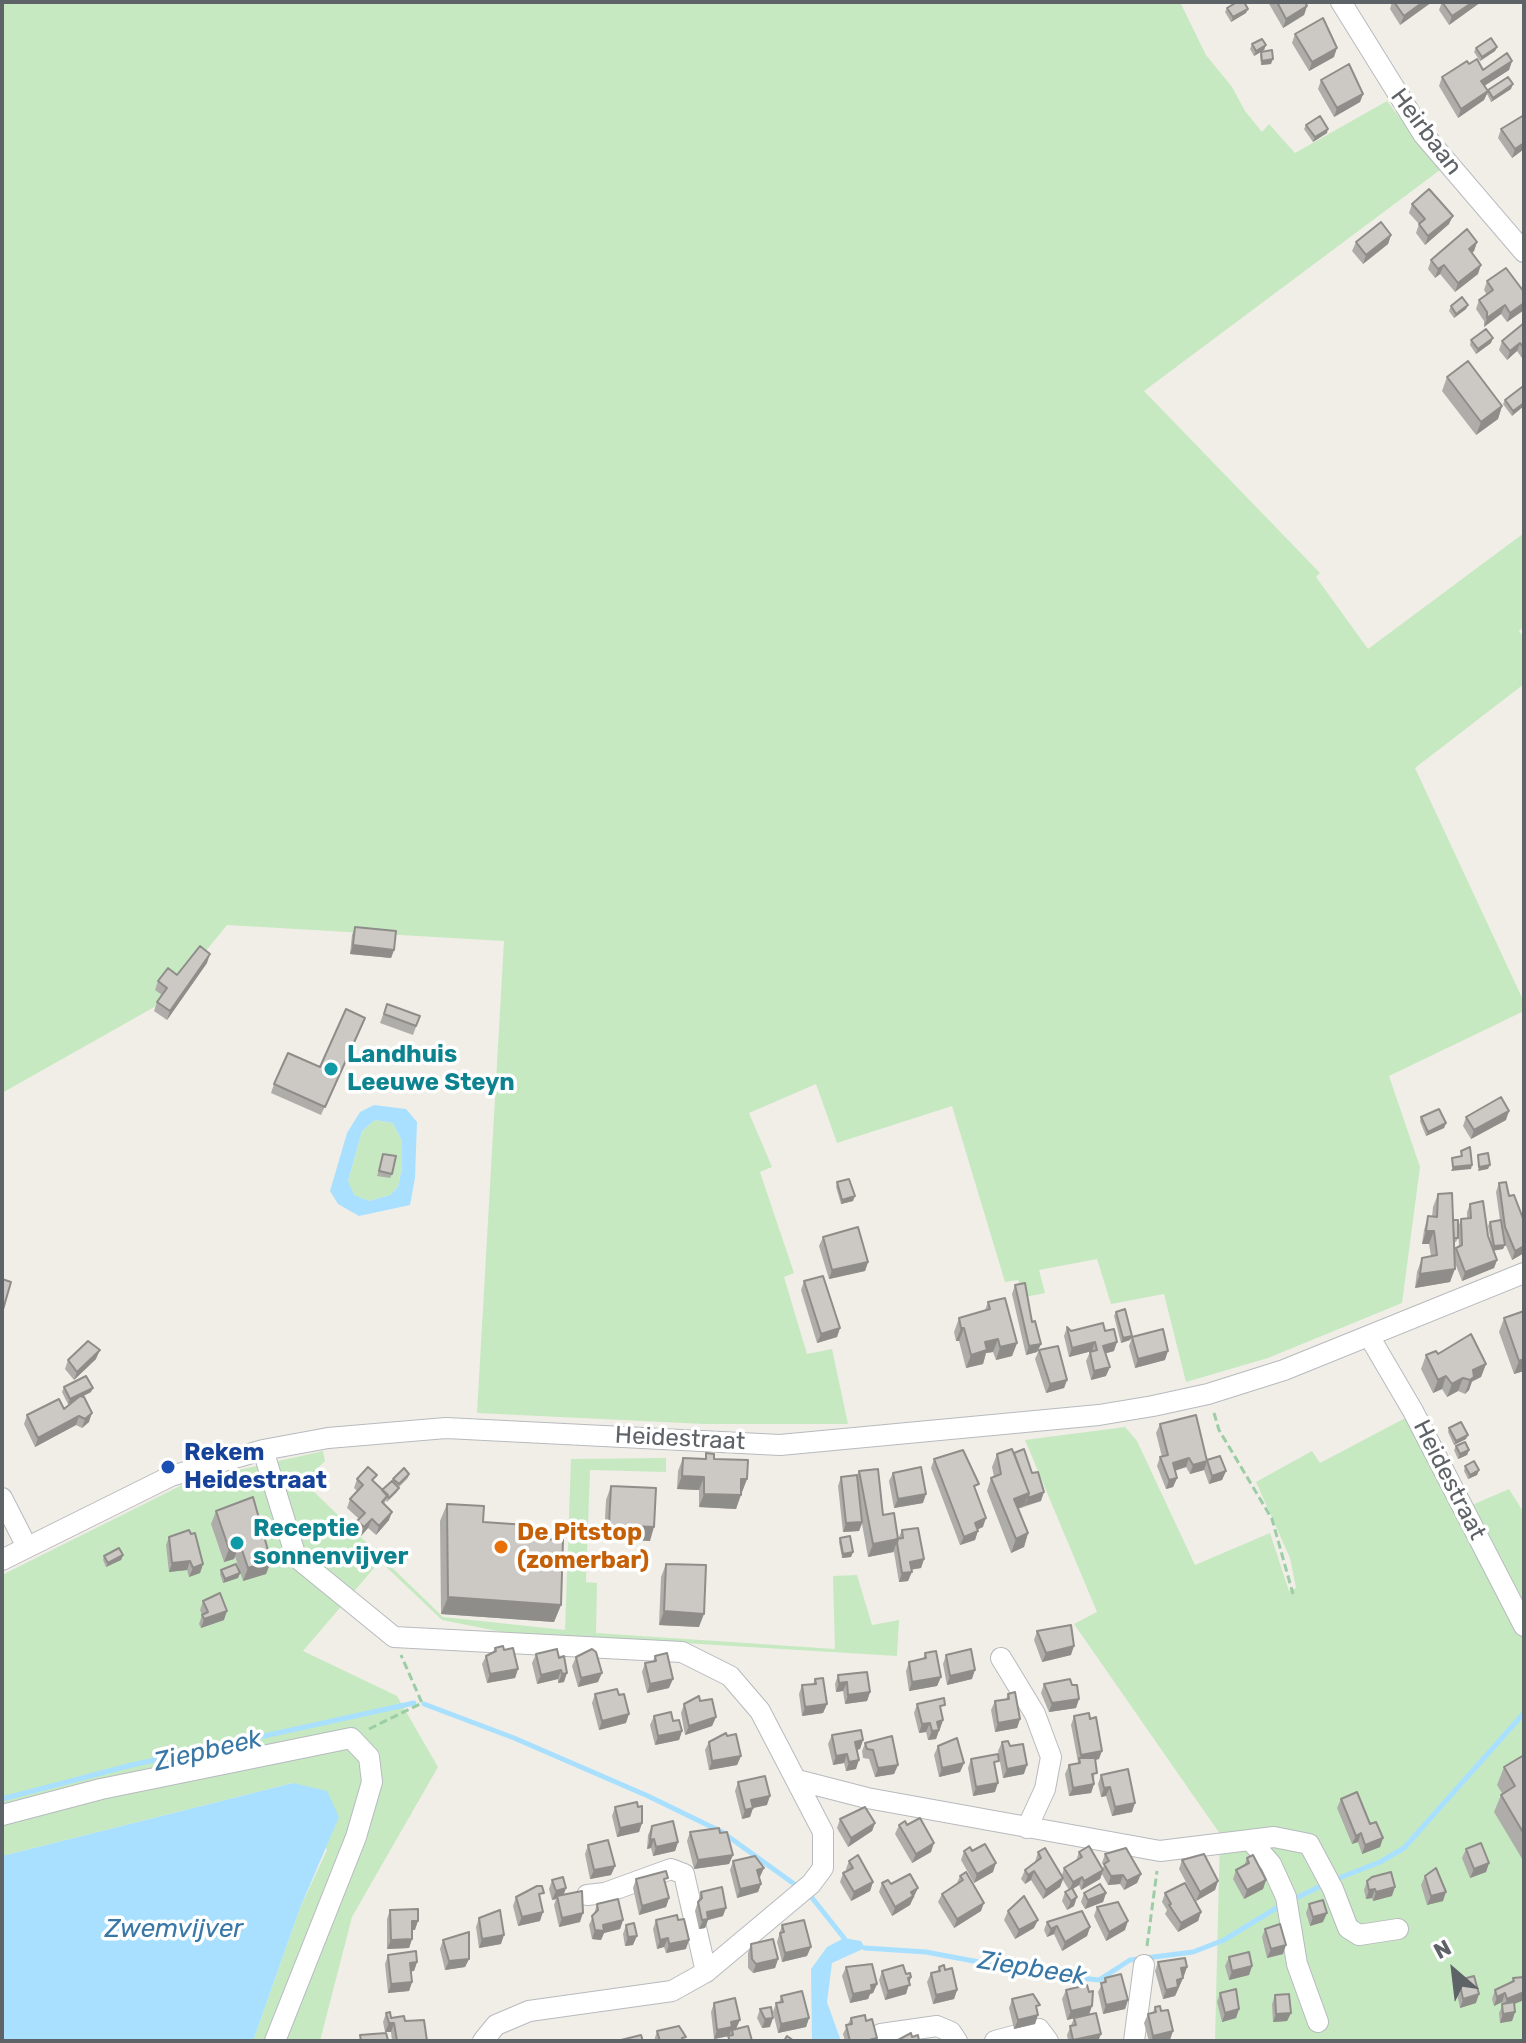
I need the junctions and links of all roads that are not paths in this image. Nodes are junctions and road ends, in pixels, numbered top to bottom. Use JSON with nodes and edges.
{"nodes":[{"id":1,"x":1341,"y":2,"type":"edge"},
{"id":2,"x":1524,"y":252,"type":"edge"},
{"id":3,"x":1524,"y":1273,"type":"edge"},
{"id":4,"x":1369,"y":1336,"type":"junction"},
{"id":5,"x":263,"y":1450,"type":"junction"},
{"id":6,"x":2,"y":1498,"type":"edge"},
{"id":7,"x":27,"y":1547,"type":"junction"},
{"id":8,"x":2,"y":1560,"type":"edge"},
{"id":9,"x":1524,"y":1626,"type":"edge"},
{"id":10,"x":1001,"y":1658,"type":"dead end"},
{"id":11,"x":797,"y":1780,"type":"junction"},
{"id":12,"x":2,"y":1815,"type":"edge"},
{"id":13,"x":1027,"y":1828,"type":"junction"},
{"id":14,"x":1250,"y":1840,"type":"junction"},
{"id":15,"x":587,"y":1895,"type":"dead end"},
{"id":16,"x":1398,"y":1929,"type":"dead end"},
{"id":17,"x":1144,"y":1965,"type":"road end"},
{"id":18,"x":706,"y":1972,"type":"junction"},
{"id":19,"x":1318,"y":2022,"type":"dead end"},
{"id":20,"x":881,"y":2034,"type":"dead end"},
{"id":21,"x":275,"y":2041,"type":"edge"},
{"id":22,"x":483,"y":2041,"type":"edge"},
{"id":23,"x":957,"y":2041,"type":"edge"},
{"id":24,"x":995,"y":2041,"type":"edge"},
{"id":25,"x":1048,"y":2041,"type":"edge"},
{"id":26,"x":1134,"y":2041,"type":"edge"}],
"edges":[{"from":1,"to":2,"type":"street","name":"Heirbaan"},
{"from":3,"to":4,"type":"street","name":"Heidestraat"},
{"from":4,"to":5,"type":"street","name":"Heidestraat"},
{"from":4,"to":9,"type":"street","name":"Heidestraat"},
{"from":5,"to":7,"type":"street","name":"Heidestraat"},
{"from":5,"to":11,"type":"street"},
{"from":6,"to":7,"type":"street"},
{"from":7,"to":8,"type":"street","name":"Heidestraat"},
{"from":10,"to":13,"type":"street"},
{"from":11,"to":13,"type":"street"},
{"from":11,"to":18,"type":"street"},
{"from":12,"to":21,"type":"street"},
{"from":13,"to":14,"type":"street"},
{"from":14,"to":16,"type":"street"},
{"from":14,"to":19,"type":"street"},
{"from":15,"to":18,"type":"street"},
{"from":17,"to":26,"type":"street"},
{"from":18,"to":22,"type":"street"},
{"from":20,"to":23,"type":"street"},
{"from":24,"to":25,"type":"street"}]}
